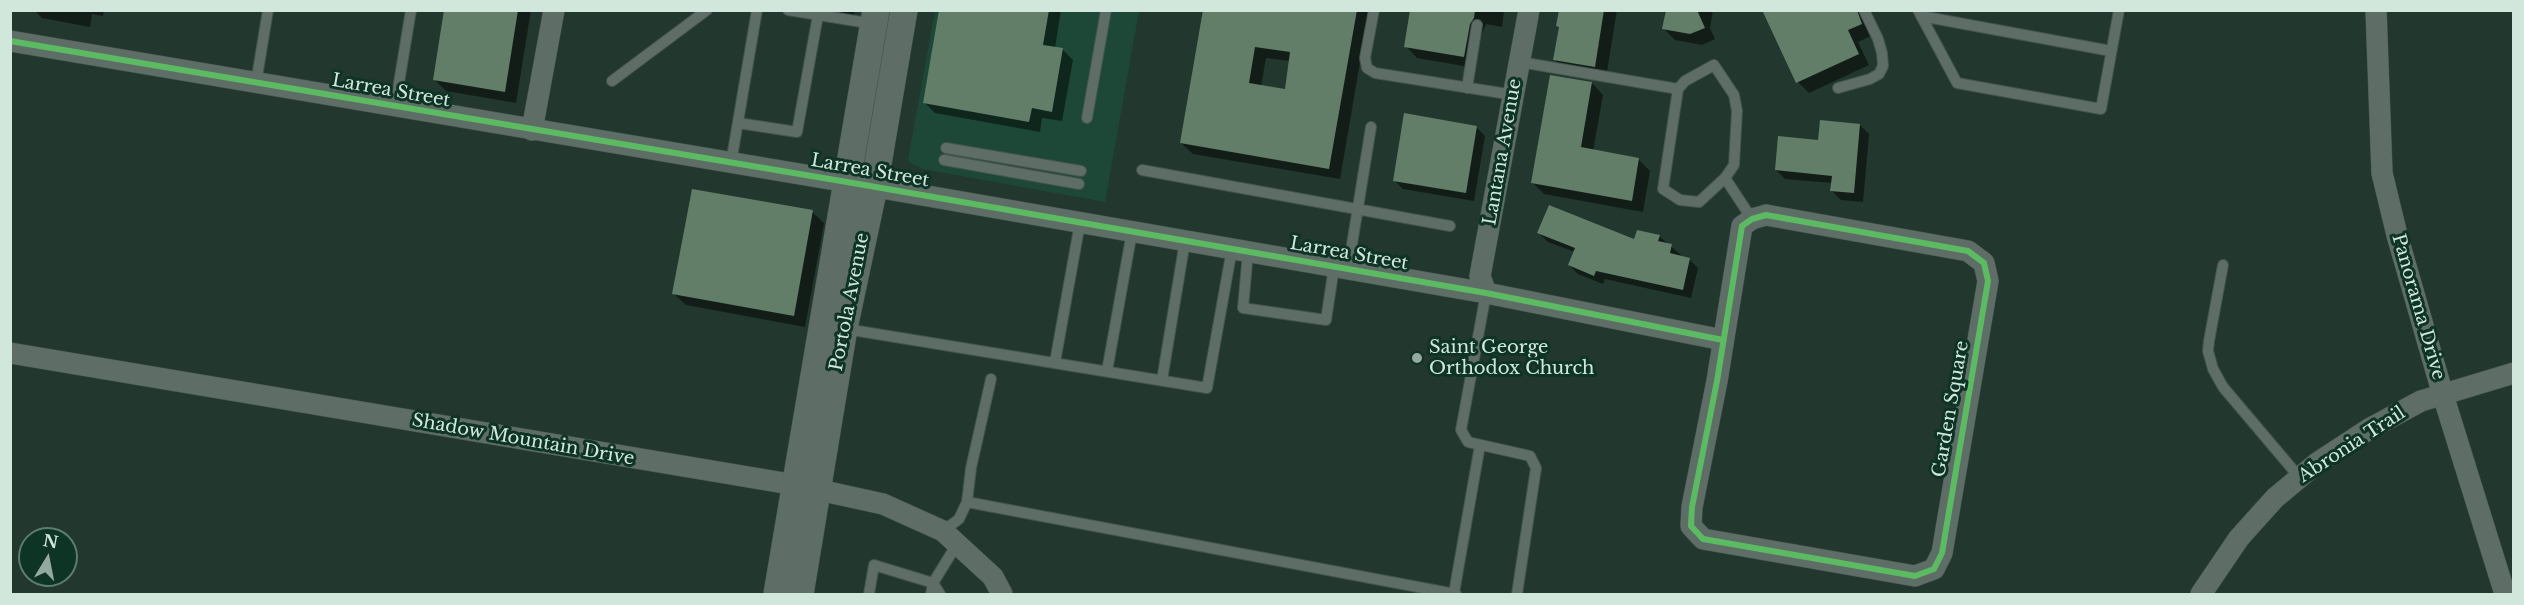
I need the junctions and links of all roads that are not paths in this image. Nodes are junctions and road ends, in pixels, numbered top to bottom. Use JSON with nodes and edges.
{"nodes":[{"id":1,"x":268,"y":10,"type":"edge"},
{"id":2,"x":411,"y":10,"type":"edge"},
{"id":3,"x":554,"y":10,"type":"edge"},
{"id":4,"x":707,"y":10,"type":"edge"},
{"id":5,"x":757,"y":10,"type":"edge"},
{"id":6,"x":788,"y":10,"type":"edge"},
{"id":7,"x":1106,"y":10,"type":"edge"},
{"id":8,"x":1374,"y":10,"type":"edge"},
{"id":9,"x":1529,"y":10,"type":"edge"},
{"id":10,"x":1864,"y":10,"type":"edge"},
{"id":11,"x":2119,"y":10,"type":"edge"},
{"id":12,"x":2376,"y":10,"type":"edge"},
{"id":13,"x":1920,"y":13,"type":"edge"},
{"id":14,"x":818,"y":15,"type":"junction"},
{"id":15,"x":892,"y":19,"type":"edge"},
{"id":16,"x":1477,"y":25,"type":"dead end"},
{"id":17,"x":10,"y":41,"type":"edge"},
{"id":18,"x":2111,"y":51,"type":"junction"},
{"id":19,"x":1520,"y":62,"type":"junction"},
{"id":20,"x":612,"y":81,"type":"dead end"},
{"id":21,"x":256,"y":83,"type":"junction"},
{"id":22,"x":1467,"y":88,"type":"junction"},
{"id":23,"x":1838,"y":88,"type":"dead end"},
{"id":24,"x":1678,"y":89,"type":"junction"},
{"id":25,"x":1514,"y":95,"type":"junction"},
{"id":26,"x":395,"y":107,"type":"junction"},
{"id":27,"x":1087,"y":118,"type":"dead end"},
{"id":28,"x":738,"y":123,"type":"junction"},
{"id":29,"x":1371,"y":127,"type":"dead end"},
{"id":30,"x":532,"y":130,"type":"junction"},
{"id":31,"x":946,"y":148,"type":"dead end"},
{"id":32,"x":944,"y":160,"type":"dead end"},
{"id":33,"x":731,"y":163,"type":"junction"},
{"id":34,"x":1142,"y":170,"type":"dead end"},
{"id":35,"x":1081,"y":171,"type":"dead end"},
{"id":36,"x":1725,"y":178,"type":"junction"},
{"id":37,"x":847,"y":182,"type":"junction"},
{"id":38,"x":1079,"y":184,"type":"dead end"},
{"id":39,"x":874,"y":187,"type":"junction"},
{"id":40,"x":1358,"y":210,"type":"junction"},
{"id":41,"x":1752,"y":219,"type":"junction"},
{"id":42,"x":1080,"y":223,"type":"junction"},
{"id":43,"x":1450,"y":226,"type":"dead end"},
{"id":44,"x":1131,"y":232,"type":"junction"},
{"id":45,"x":1185,"y":241,"type":"junction"},
{"id":46,"x":1240,"y":251,"type":"junction"},
{"id":47,"x":2223,"y":265,"type":"dead end"},
{"id":48,"x":1341,"y":268,"type":"junction"},
{"id":49,"x":1486,"y":293,"type":"junction"},
{"id":50,"x":844,"y":328,"type":"junction"},
{"id":51,"x":1723,"y":340,"type":"junction"},
{"id":52,"x":10,"y":353,"type":"edge"},
{"id":53,"x":1055,"y":362,"type":"junction"},
{"id":54,"x":1107,"y":370,"type":"junction"},
{"id":55,"x":2514,"y":373,"type":"edge"},
{"id":56,"x":990,"y":379,"type":"dead end"},
{"id":57,"x":1162,"y":380,"type":"junction"},
{"id":58,"x":2443,"y":394,"type":"junction"},
{"id":59,"x":1480,"y":445,"type":"junction"},
{"id":60,"x":2300,"y":478,"type":"junction"},
{"id":61,"x":806,"y":487,"type":"junction"},
{"id":62,"x":967,"y":502,"type":"junction"},
{"id":63,"x":950,"y":538,"type":"junction"},
{"id":64,"x":932,"y":589,"type":"edge"},
{"id":65,"x":777,"y":594,"type":"edge"},
{"id":66,"x":800,"y":594,"type":"edge"},
{"id":67,"x":869,"y":594,"type":"edge"},
{"id":68,"x":940,"y":594,"type":"edge"},
{"id":69,"x":1002,"y":594,"type":"edge"},
{"id":70,"x":1455,"y":594,"type":"edge"},
{"id":71,"x":1517,"y":594,"type":"edge"},
{"id":72,"x":2201,"y":594,"type":"edge"},
{"id":73,"x":2505,"y":594,"type":"edge"}],
"edges":[{"from":1,"to":21,"type":"lane"},
{"from":2,"to":26,"type":"lane"},
{"from":3,"to":30,"type":"street"},
{"from":4,"to":20,"type":"lane"},
{"from":5,"to":28,"type":"lane"},
{"from":6,"to":14,"type":"lane"},
{"from":7,"to":27,"type":"lane"},
{"from":8,"to":22,"type":"lane"},
{"from":9,"to":19,"type":"street","name":"Lantana Avenue"},
{"from":10,"to":23,"type":"lane"},
{"from":11,"to":18,"type":"lane"},
{"from":12,"to":58,"type":"street","name":"Panorama Drive"},
{"from":13,"to":18,"type":"lane"},
{"from":13,"to":18,"type":"lane"},
{"from":14,"to":15,"type":"lane"},
{"from":14,"to":28,"type":"lane"},
{"from":15,"to":37,"type":"street","name":"Portola Avenue"},
{"from":15,"to":39,"type":"street","name":"Portola Avenue"},
{"from":16,"to":22,"type":"lane"},
{"from":17,"to":21,"type":"street","name":"Larrea Street"},
{"from":19,"to":24,"type":"lane"},
{"from":19,"to":25,"type":"street","name":"Lantana Avenue"},
{"from":21,"to":26,"type":"street","name":"Larrea Street"},
{"from":22,"to":25,"type":"lane"},
{"from":24,"to":36,"type":"lane"},
{"from":24,"to":36,"type":"lane"},
{"from":25,"to":49,"type":"street","name":"Lantana Avenue"},
{"from":26,"to":30,"type":"street","name":"Larrea Street"},
{"from":28,"to":33,"type":"lane"},
{"from":29,"to":40,"type":"lane"},
{"from":30,"to":33,"type":"street","name":"Larrea Street"},
{"from":31,"to":35,"type":"lane"},
{"from":32,"to":38,"type":"lane"},
{"from":33,"to":37,"type":"street","name":"Larrea Street"},
{"from":34,"to":40,"type":"lane"},
{"from":36,"to":41,"type":"lane"},
{"from":37,"to":39,"type":"street","name":"Larrea Street"},
{"from":37,"to":61,"type":"street","name":"Portola Avenue"},
{"from":39,"to":42,"type":"street","name":"Larrea Street"},
{"from":39,"to":50,"type":"street","name":"Portola Avenue"},
{"from":40,"to":43,"type":"lane"},
{"from":40,"to":48,"type":"lane"},
{"from":41,"to":51,"type":"street","name":"Garden Square"},
{"from":41,"to":51,"type":"street","name":"Garden Square"},
{"from":42,"to":44,"type":"street","name":"Larrea Street"},
{"from":42,"to":53,"type":"lane"},
{"from":44,"to":45,"type":"street","name":"Larrea Street"},
{"from":44,"to":54,"type":"lane"},
{"from":45,"to":46,"type":"street","name":"Larrea Street"},
{"from":45,"to":57,"type":"lane"},
{"from":46,"to":48,"type":"street","name":"Larrea Street"},
{"from":46,"to":48,"type":"lane"},
{"from":46,"to":57,"type":"lane"},
{"from":47,"to":60,"type":"lane"},
{"from":48,"to":49,"type":"street","name":"Larrea Street"},
{"from":49,"to":51,"type":"street","name":"Larrea Street"},
{"from":49,"to":59,"type":"lane"},
{"from":50,"to":53,"type":"lane"},
{"from":50,"to":61,"type":"street","name":"Portola Avenue"},
{"from":52,"to":61,"type":"street","name":"Shadow Mountain Drive"},
{"from":53,"to":54,"type":"lane"},
{"from":54,"to":57,"type":"lane"},
{"from":55,"to":58,"type":"street","name":"Abronia Trail"},
{"from":56,"to":62,"type":"lane"},
{"from":58,"to":60,"type":"street","name":"Abronia Trail"},
{"from":58,"to":73,"type":"street","name":"Panorama Drive"},
{"from":59,"to":70,"type":"lane"},
{"from":59,"to":71,"type":"lane"},
{"from":60,"to":72,"type":"street","name":"Abronia Trail"},
{"from":61,"to":63,"type":"street","name":"Shadow Mountain Drive"},
{"from":61,"to":65,"type":"street","name":"Portola Avenue"},
{"from":61,"to":66,"type":"street","name":"Portola Avenue"},
{"from":62,"to":63,"type":"lane"},
{"from":62,"to":70,"type":"lane"},
{"from":63,"to":64,"type":"lane"},
{"from":63,"to":69,"type":"street","name":"Shadow Mountain Drive"},
{"from":64,"to":67,"type":"lane"},
{"from":64,"to":68,"type":"lane"}]}
